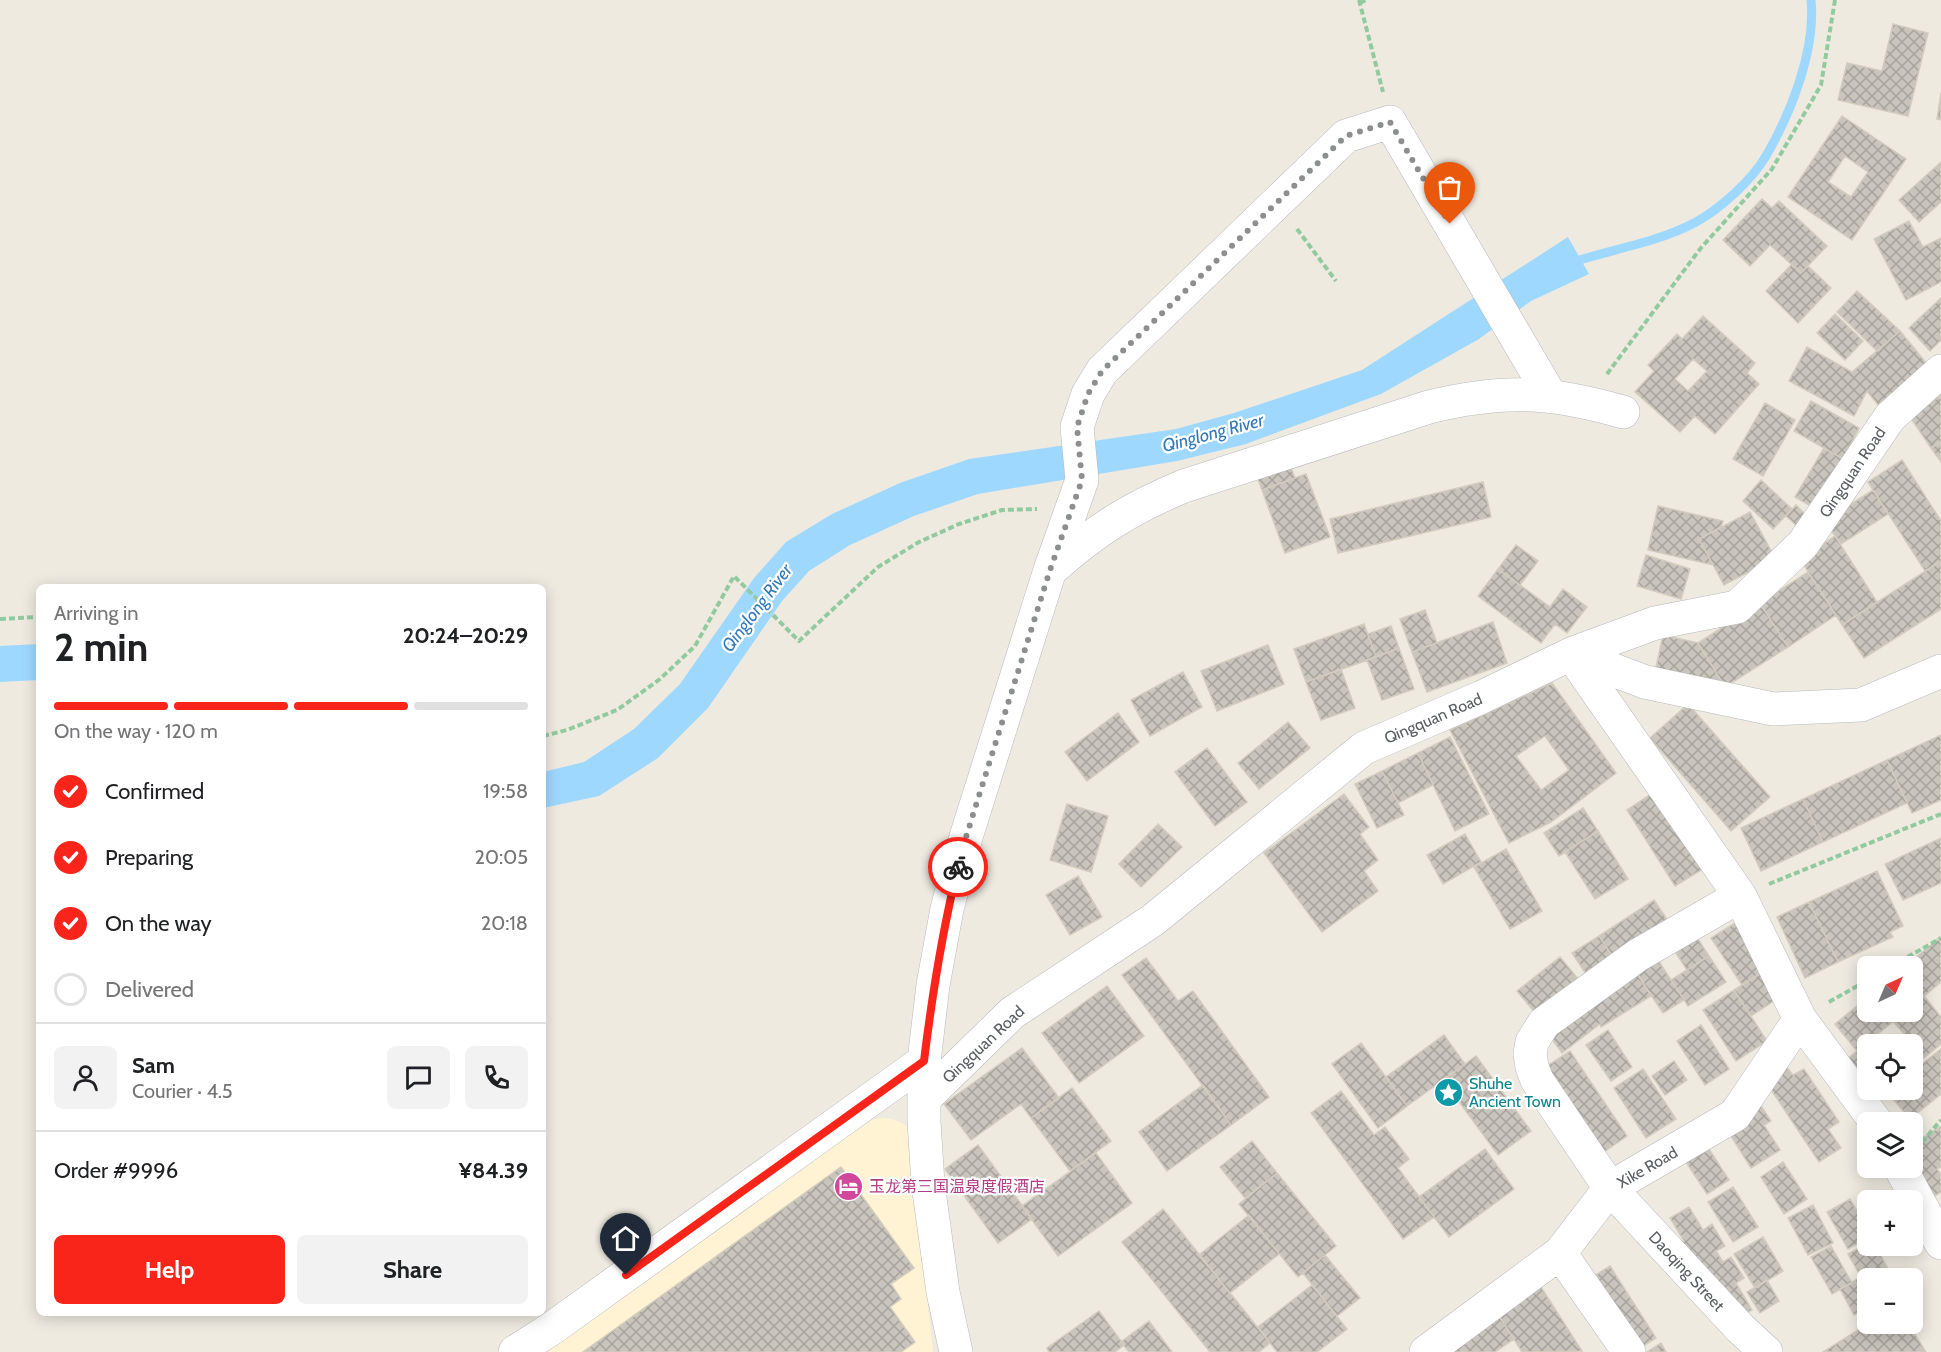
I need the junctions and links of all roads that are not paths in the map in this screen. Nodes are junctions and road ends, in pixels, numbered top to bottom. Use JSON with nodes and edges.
{"nodes":[{"id":1,"x":1941,"y":371,"type":"edge"},
{"id":2,"x":1550,"y":395,"type":"junction"},
{"id":3,"x":1623,"y":412,"type":"dead end"},
{"id":4,"x":1050,"y":570,"type":"junction"},
{"id":5,"x":1571,"y":654,"type":"junction"},
{"id":6,"x":1941,"y":671,"type":"edge"},
{"id":7,"x":1740,"y":896,"type":"junction"},
{"id":8,"x":1800,"y":1019,"type":"junction"},
{"id":9,"x":924,"y":1061,"type":"junction"},
{"id":10,"x":924,"y":1099,"type":"junction"},
{"id":11,"x":1870,"y":1112,"type":"edge"},
{"id":12,"x":1918,"y":1178,"type":"edge"},
{"id":13,"x":1610,"y":1188,"type":"junction"},
{"id":14,"x":1941,"y":1243,"type":"edge"},
{"id":15,"x":1560,"y":1253,"type":"junction"},
{"id":16,"x":515,"y":1352,"type":"edge"},
{"id":17,"x":956,"y":1352,"type":"edge"},
{"id":18,"x":1426,"y":1352,"type":"edge"},
{"id":19,"x":1629,"y":1352,"type":"edge"},
{"id":20,"x":1767,"y":1352,"type":"edge"}],
"edges":[{"from":1,"to":5,"type":"street","name":"Qingquan Road"},
{"from":2,"to":3,"type":"street"},
{"from":2,"to":4,"type":"street"},
{"from":2,"to":4,"type":"street"},
{"from":4,"to":9,"type":"street"},
{"from":5,"to":6,"type":"street"},
{"from":5,"to":7,"type":"street"},
{"from":5,"to":10,"type":"street","name":"Qingquan Road"},
{"from":7,"to":8,"type":"street"},
{"from":7,"to":13,"type":"street","name":"Daoqing Street"},
{"from":8,"to":11,"type":"street"},
{"from":8,"to":13,"type":"street","name":"Xike Road"},
{"from":9,"to":10,"type":"street"},
{"from":9,"to":16,"type":"street"},
{"from":10,"to":17,"type":"street"},
{"from":12,"to":14,"type":"street"},
{"from":13,"to":15,"type":"street","name":"Xike Road"},
{"from":13,"to":20,"type":"street","name":"Daoqing Street"},
{"from":15,"to":18,"type":"street","name":"Xike Road"},
{"from":15,"to":19,"type":"street"}]}
